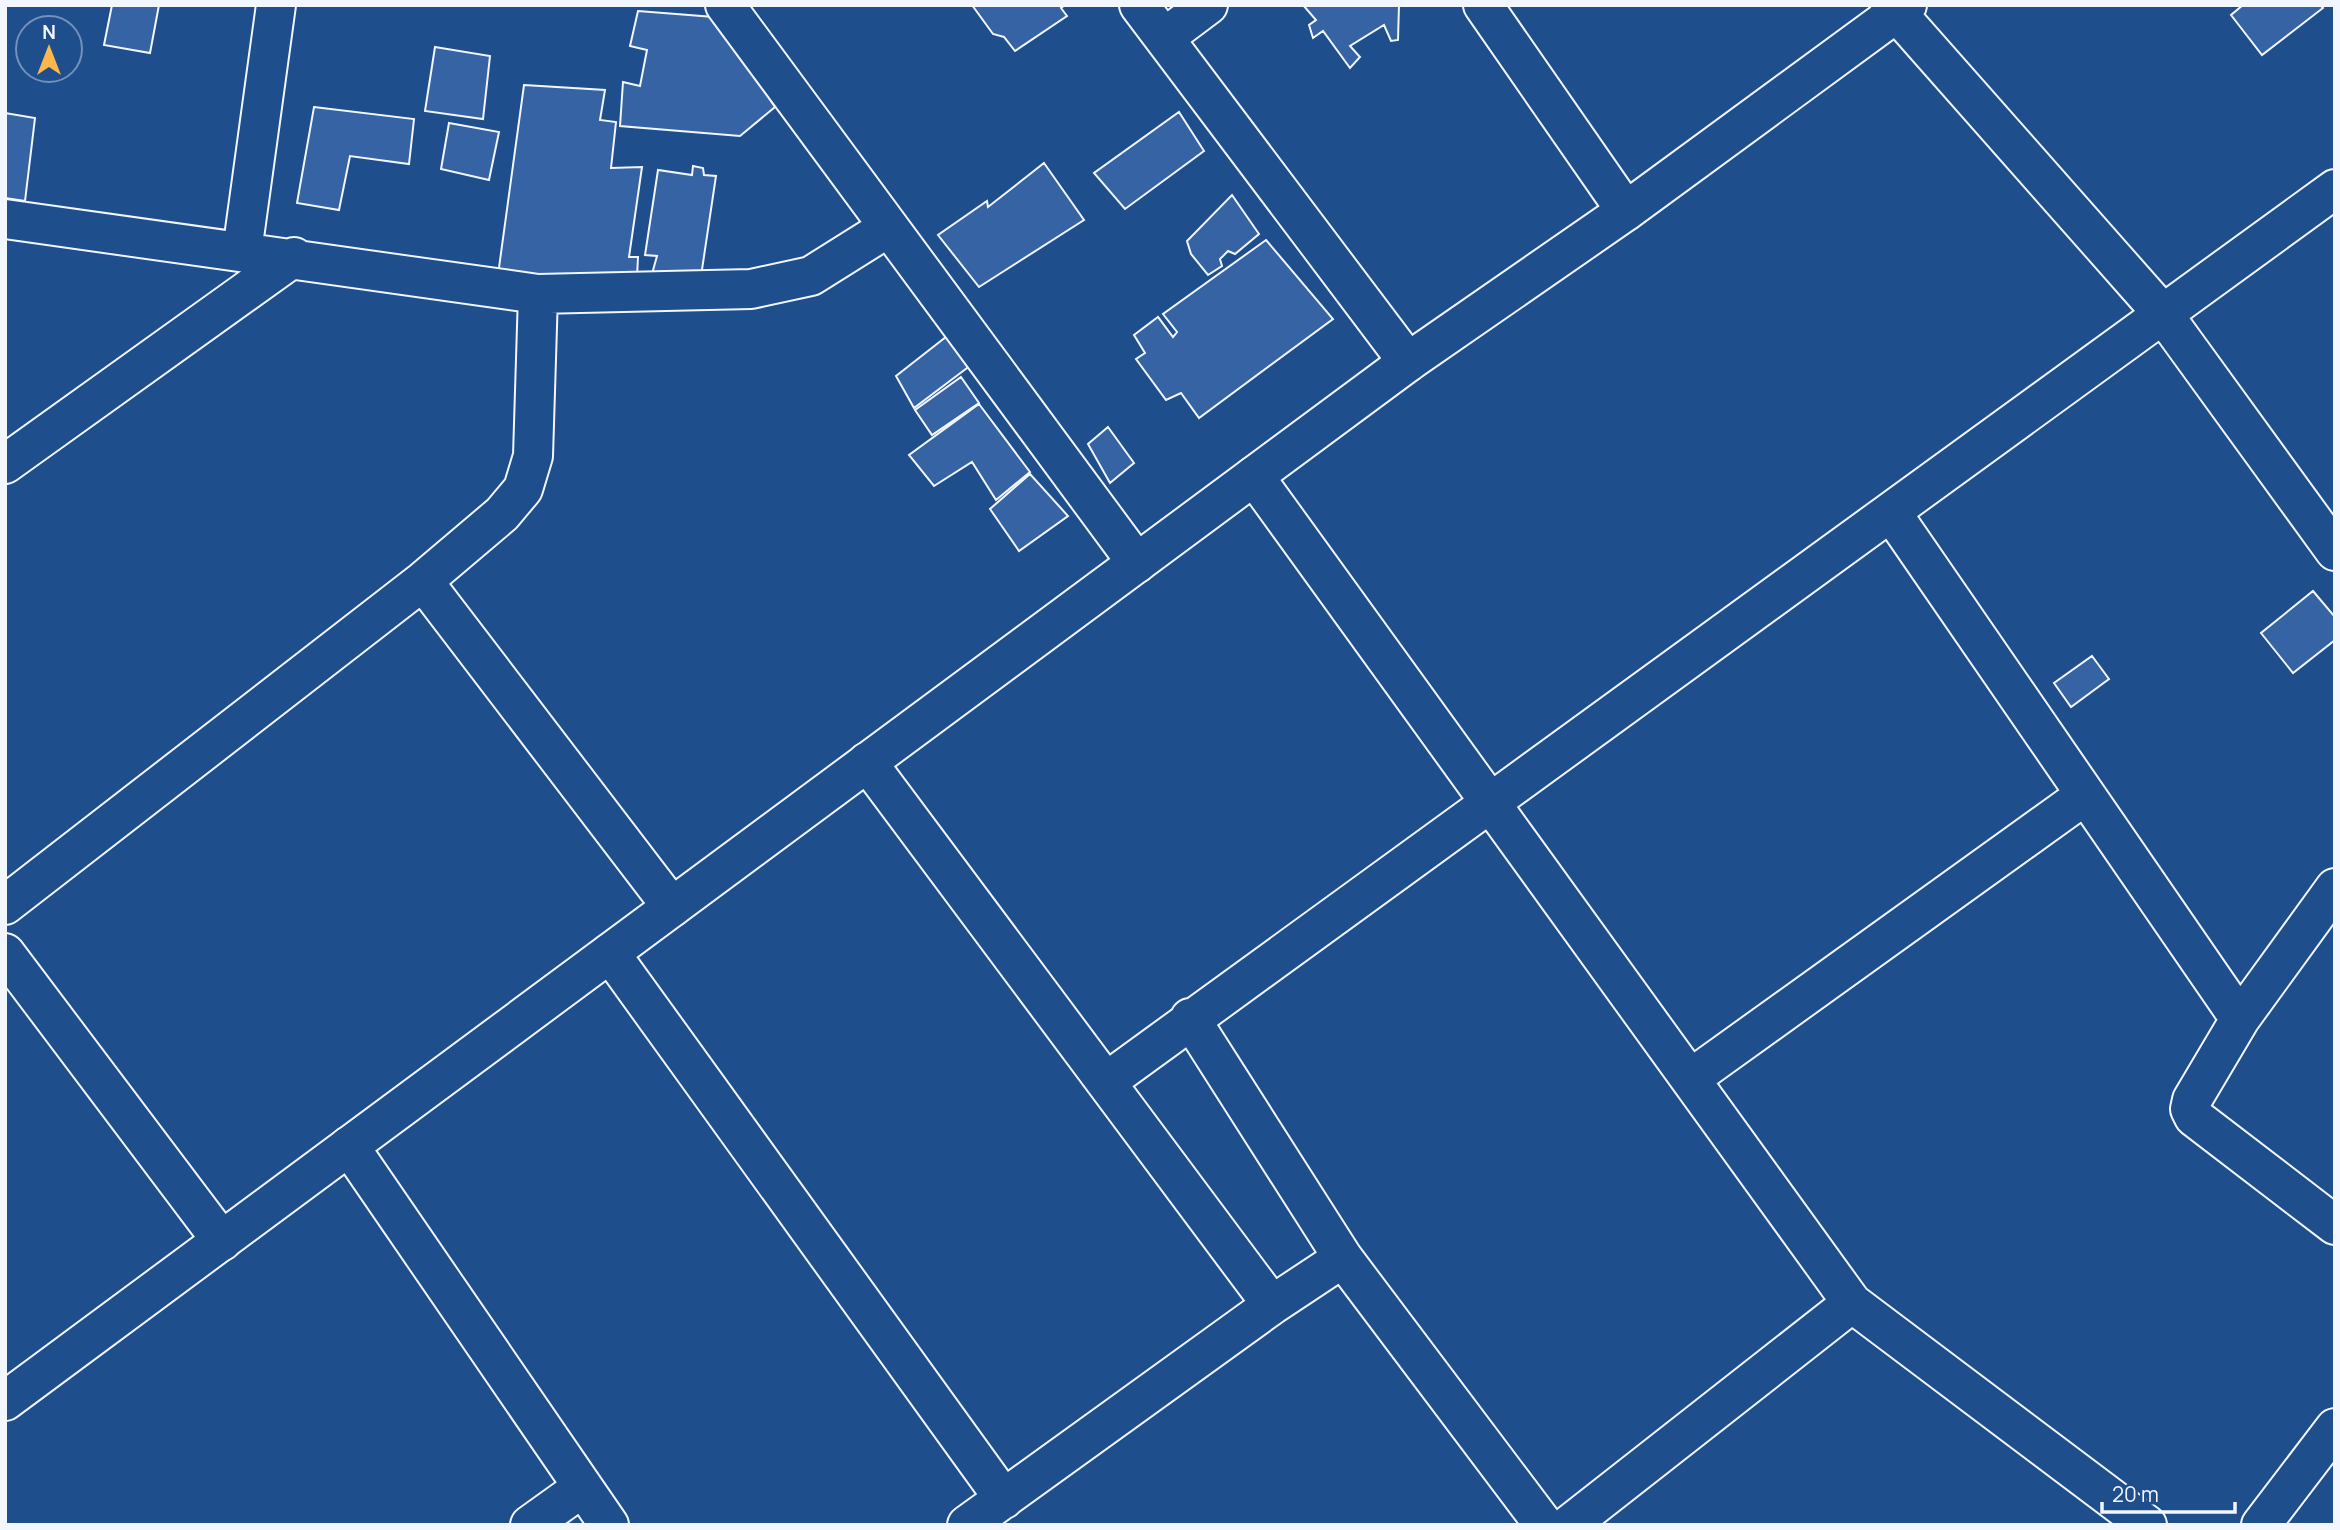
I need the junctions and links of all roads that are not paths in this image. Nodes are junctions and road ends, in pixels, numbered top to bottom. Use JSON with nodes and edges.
{"nodes":[{"id":1,"x":276,"y":5,"type":"edge"},
{"id":2,"x":725,"y":5,"type":"edge"},
{"id":3,"x":1139,"y":5,"type":"edge"},
{"id":4,"x":1209,"y":5,"type":"edge"},
{"id":5,"x":1483,"y":5,"type":"edge"},
{"id":6,"x":1898,"y":8,"type":"edge"},
{"id":7,"x":1164,"y":38,"type":"junction"},
{"id":8,"x":2335,"y":189,"type":"edge"},
{"id":9,"x":1626,"y":211,"type":"junction"},
{"id":10,"x":5,"y":219,"type":"edge"},
{"id":11,"x":889,"y":227,"type":"junction"},
{"id":12,"x":242,"y":251,"type":"junction"},
{"id":13,"x":293,"y":257,"type":"junction"},
{"id":14,"x":538,"y":294,"type":"junction"},
{"id":15,"x":2163,"y":314,"type":"junction"},
{"id":16,"x":1408,"y":362,"type":"junction"},
{"id":17,"x":5,"y":464,"type":"edge"},
{"id":18,"x":1254,"y":476,"type":"junction"},
{"id":19,"x":1891,"y":512,"type":"junction"},
{"id":20,"x":2335,"y":551,"type":"edge"},
{"id":21,"x":1138,"y":562,"type":"junction"},
{"id":22,"x":423,"y":581,"type":"junction"},
{"id":23,"x":867,"y":762,"type":"junction"},
{"id":24,"x":2084,"y":796,"type":"junction"},
{"id":25,"x":1490,"y":803,"type":"junction"},
{"id":26,"x":2335,"y":888,"type":"edge"},
{"id":27,"x":5,"y":905,"type":"edge"},
{"id":28,"x":672,"y":907,"type":"junction"},
{"id":29,"x":5,"y":953,"type":"edge"},
{"id":30,"x":610,"y":953,"type":"junction"},
{"id":31,"x":1190,"y":1018,"type":"junction"},
{"id":32,"x":2240,"y":1019,"type":"junction"},
{"id":33,"x":1690,"y":1079,"type":"junction"},
{"id":34,"x":1106,"y":1082,"type":"junction"},
{"id":35,"x":349,"y":1146,"type":"junction"},
{"id":36,"x":2335,"y":1225,"type":"edge"},
{"id":37,"x":222,"y":1241,"type":"junction"},
{"id":38,"x":1343,"y":1258,"type":"junction"},
{"id":39,"x":1852,"y":1303,"type":"junction"},
{"id":40,"x":1272,"y":1305,"type":"junction"},
{"id":41,"x":5,"y":1401,"type":"edge"},
{"id":42,"x":2335,"y":1429,"type":"edge"},
{"id":43,"x":583,"y":1487,"type":"junction"},
{"id":44,"x":1003,"y":1499,"type":"junction"},
{"id":45,"x":530,"y":1525,"type":"edge"},
{"id":46,"x":609,"y":1525,"type":"edge"},
{"id":47,"x":967,"y":1525,"type":"edge"},
{"id":48,"x":1545,"y":1525,"type":"edge"},
{"id":49,"x":1569,"y":1525,"type":"edge"},
{"id":50,"x":2147,"y":1525,"type":"edge"},
{"id":51,"x":2261,"y":1525,"type":"edge"}],
"edges":[{"from":1,"to":12,"type":"street"},
{"from":2,"to":11,"type":"street"},
{"from":3,"to":7,"type":"street"},
{"from":4,"to":7,"type":"street"},
{"from":5,"to":9,"type":"street"},
{"from":6,"to":9,"type":"street"},
{"from":6,"to":15,"type":"street"},
{"from":7,"to":16,"type":"street"},
{"from":8,"to":15,"type":"street"},
{"from":9,"to":16,"type":"street"},
{"from":10,"to":12,"type":"street"},
{"from":11,"to":14,"type":"street"},
{"from":11,"to":21,"type":"street"},
{"from":12,"to":13,"type":"street"},
{"from":13,"to":14,"type":"street"},
{"from":13,"to":17,"type":"street"},
{"from":14,"to":22,"type":"street"},
{"from":15,"to":19,"type":"street"},
{"from":15,"to":20,"type":"street"},
{"from":16,"to":18,"type":"street"},
{"from":18,"to":21,"type":"street"},
{"from":18,"to":25,"type":"street"},
{"from":19,"to":24,"type":"street"},
{"from":19,"to":25,"type":"street"},
{"from":21,"to":23,"type":"street"},
{"from":22,"to":27,"type":"street"},
{"from":22,"to":28,"type":"street"},
{"from":23,"to":28,"type":"street"},
{"from":23,"to":34,"type":"street"},
{"from":24,"to":32,"type":"street"},
{"from":24,"to":33,"type":"street"},
{"from":25,"to":31,"type":"street"},
{"from":25,"to":33,"type":"street"},
{"from":26,"to":32,"type":"street"},
{"from":28,"to":30,"type":"street"},
{"from":29,"to":37,"type":"street"},
{"from":30,"to":35,"type":"street"},
{"from":30,"to":44,"type":"street"},
{"from":31,"to":34,"type":"street"},
{"from":31,"to":38,"type":"street"},
{"from":32,"to":36,"type":"street"},
{"from":33,"to":39,"type":"street"},
{"from":34,"to":40,"type":"street"},
{"from":35,"to":37,"type":"street"},
{"from":35,"to":43,"type":"street"},
{"from":37,"to":41,"type":"street"},
{"from":38,"to":40,"type":"street"},
{"from":38,"to":48,"type":"street"},
{"from":39,"to":49,"type":"street"},
{"from":39,"to":50,"type":"street"},
{"from":40,"to":44,"type":"street"},
{"from":42,"to":51,"type":"street"},
{"from":43,"to":45,"type":"street"},
{"from":43,"to":46,"type":"street"},
{"from":44,"to":47,"type":"street"}]}
